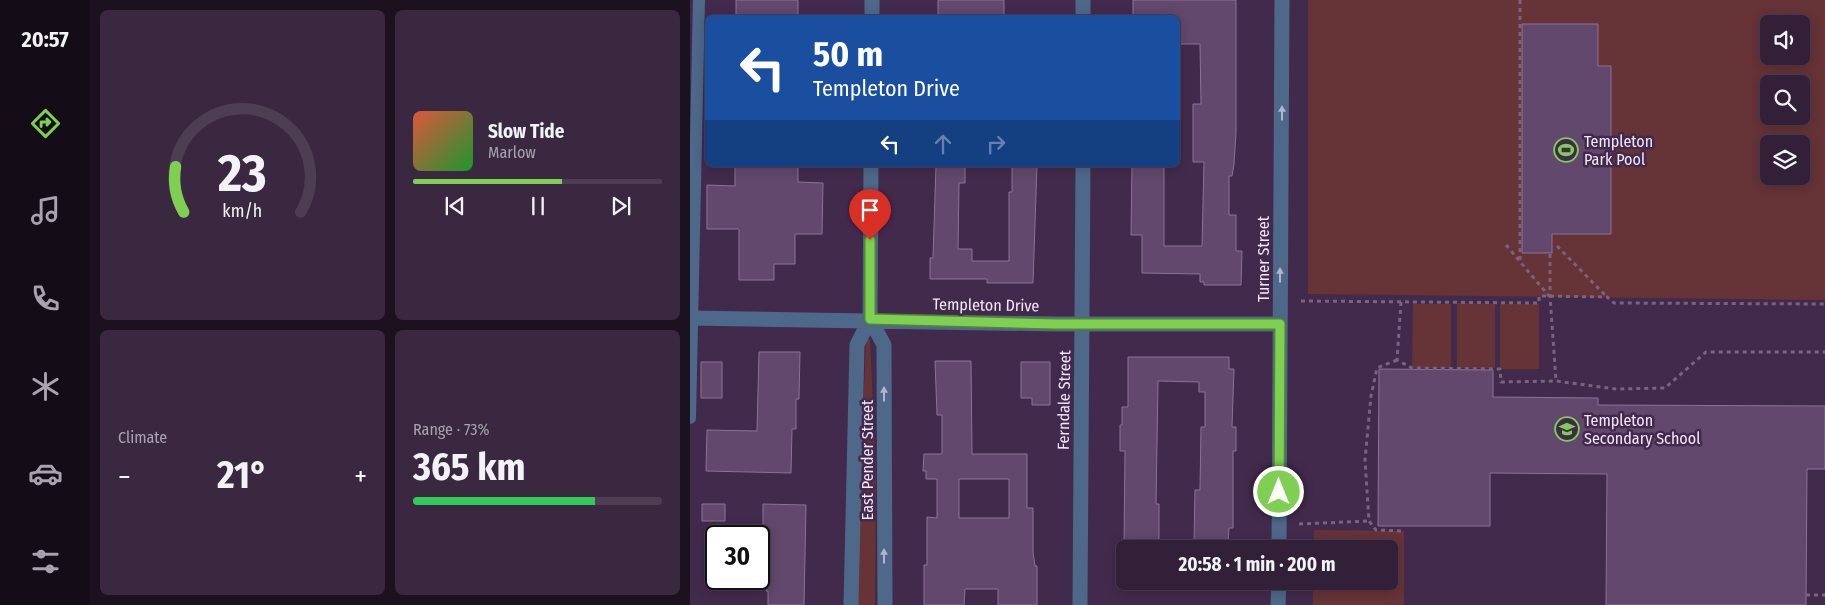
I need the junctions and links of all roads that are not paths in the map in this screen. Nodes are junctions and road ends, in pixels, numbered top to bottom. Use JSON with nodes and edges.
{"nodes":[{"id":1,"x":699,"y":0,"type":"edge"},
{"id":2,"x":872,"y":0,"type":"edge"},
{"id":3,"x":1083,"y":0,"type":"edge"},
{"id":4,"x":1282,"y":0,"type":"edge"},
{"id":5,"x":872,"y":15,"type":"edge"},
{"id":6,"x":1083,"y":15,"type":"edge"},
{"id":7,"x":871,"y":167,"type":"edge"},
{"id":8,"x":1083,"y":167,"type":"edge"},
{"id":9,"x":691,"y":318,"type":"edge"},
{"id":10,"x":870,"y":319,"type":"junction"},
{"id":11,"x":1083,"y":324,"type":"junction"},
{"id":12,"x":1280,"y":324,"type":"junction"},
{"id":13,"x":690,"y":418,"type":"edge"},
{"id":14,"x":1279,"y":540,"type":"edge"},
{"id":15,"x":1279,"y":590,"type":"edge"},
{"id":16,"x":851,"y":605,"type":"edge"},
{"id":17,"x":884,"y":605,"type":"edge"},
{"id":18,"x":1080,"y":605,"type":"edge"},
{"id":19,"x":1278,"y":605,"type":"edge"}],
"edges":[{"from":1,"to":9,"type":"lane"},
{"from":2,"to":5,"type":"street"},
{"from":3,"to":6,"type":"street"},
{"from":12,"to":4,"type":"street","name":"Turner Street","one_way":true},
{"from":7,"to":10,"type":"street","name":"East Pender Street"},
{"from":8,"to":11,"type":"street","name":"Ferndale Street"},
{"from":9,"to":10,"type":"street","name":"Templeton Drive"},
{"from":9,"to":13,"type":"lane"},
{"from":10,"to":11,"type":"street","name":"Templeton Drive"},
{"from":10,"to":16,"type":"street","name":"East Pender Street"},
{"from":17,"to":10,"type":"street","name":"East Pender Street","one_way":true},
{"from":11,"to":12,"type":"street","name":"Templeton Drive"},
{"from":11,"to":18,"type":"street","name":"Ferndale Street"},
{"from":12,"to":14,"type":"street","name":"Turner Street"},
{"from":15,"to":19,"type":"street"}]}
